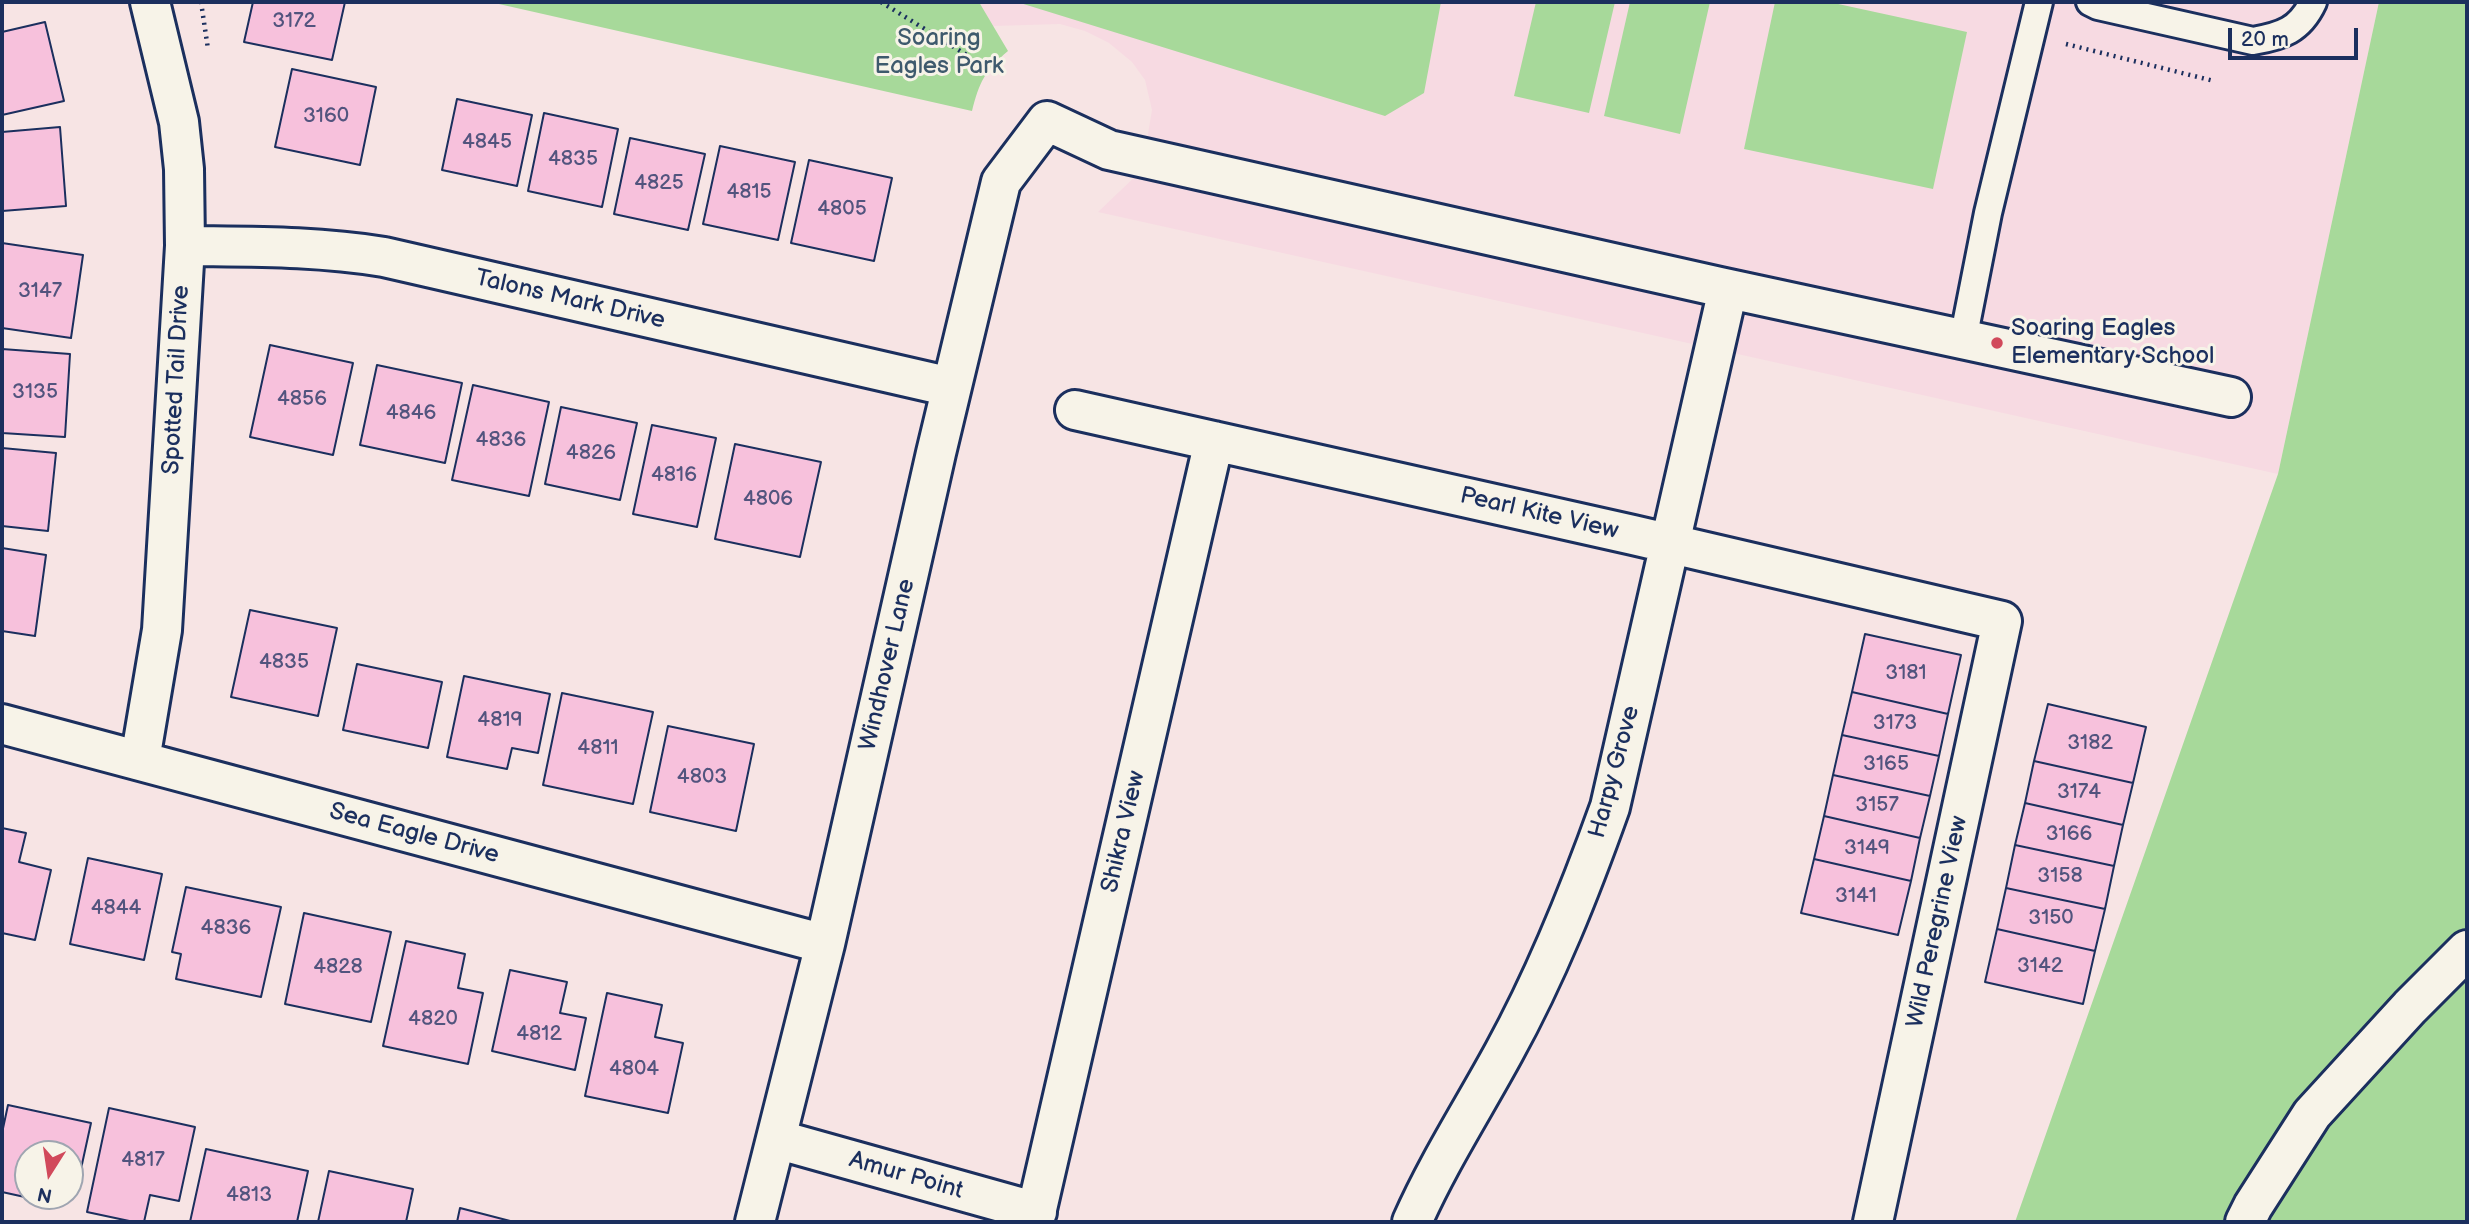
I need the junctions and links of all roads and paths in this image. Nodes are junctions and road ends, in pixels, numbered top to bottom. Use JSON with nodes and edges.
{"nodes":[{"id":1,"x":150,"y":2,"type":"edge"},
{"id":2,"x":881,"y":2,"type":"edge"},
{"id":3,"x":2039,"y":2,"type":"edge"},
{"id":4,"x":2090,"y":2,"type":"edge"},
{"id":5,"x":2313,"y":2,"type":"edge"},
{"id":6,"x":2031,"y":36,"type":"junction"},
{"id":7,"x":970,"y":57,"type":"dead end"},
{"id":8,"x":2214,"y":80,"type":"dead end"},
{"id":9,"x":185,"y":246,"type":"junction"},
{"id":10,"x":1728,"y":289,"type":"junction"},
{"id":11,"x":1963,"y":340,"type":"junction"},
{"id":12,"x":951,"y":387,"type":"junction"},
{"id":13,"x":2231,"y":397,"type":"dead end"},
{"id":14,"x":1075,"y":410,"type":"dead end"},
{"id":15,"x":1214,"y":441,"type":"junction"},
{"id":16,"x":1669,"y":543,"type":"junction"},
{"id":17,"x":2002,"y":621,"type":"joint"},
{"id":18,"x":2,"y":724,"type":"edge"},
{"id":19,"x":140,"y":760,"type":"junction"},
{"id":20,"x":825,"y":944,"type":"junction"},
{"id":21,"x":2467,"y":950,"type":"edge"},
{"id":22,"x":776,"y":1139,"type":"junction"},
{"id":23,"x":1035,"y":1217,"type":"edge"},
{"id":24,"x":755,"y":1222,"type":"edge"},
{"id":25,"x":1412,"y":1222,"type":"edge"},
{"id":26,"x":1873,"y":1222,"type":"edge"},
{"id":27,"x":2245,"y":1222,"type":"edge"}],
"edges":[{"from":1,"to":9,"type":"street","name":"Spotted Tail Drive"},
{"from":2,"to":7,"type":"path"},
{"from":3,"to":6,"type":"lane"},
{"from":4,"to":5,"type":"lane"},
{"from":6,"to":8,"type":"path"},
{"from":6,"to":11,"type":"lane"},
{"from":9,"to":12,"type":"street","name":"Talons Mark Drive"},
{"from":9,"to":19,"type":"street","name":"Spotted Tail Drive"},
{"from":10,"to":11,"type":"street"},
{"from":10,"to":12,"type":"street","name":"Windhover Lane"},
{"from":10,"to":16,"type":"street","name":"Harpy Grove"},
{"from":11,"to":13,"type":"street"},
{"from":12,"to":20,"type":"street","name":"Windhover Lane"},
{"from":14,"to":15,"type":"street","name":"Pearl Kite View"},
{"from":15,"to":16,"type":"street","name":"Pearl Kite View"},
{"from":15,"to":23,"type":"street","name":"Shikra View"},
{"from":16,"to":17,"type":"street","name":"Pearl Kite View"},
{"from":16,"to":25,"type":"street","name":"Harpy Grove"},
{"from":17,"to":26,"type":"street","name":"Wild Peregrine View"},
{"from":18,"to":19,"type":"street","name":"Sea Eagle Drive"},
{"from":19,"to":20,"type":"street","name":"Sea Eagle Drive"},
{"from":20,"to":22,"type":"street","name":"Windhover Lane"},
{"from":21,"to":27,"type":"street"},
{"from":22,"to":23,"type":"street","name":"Amur Point"},
{"from":22,"to":24,"type":"street","name":"Windhover Lane"}]}
